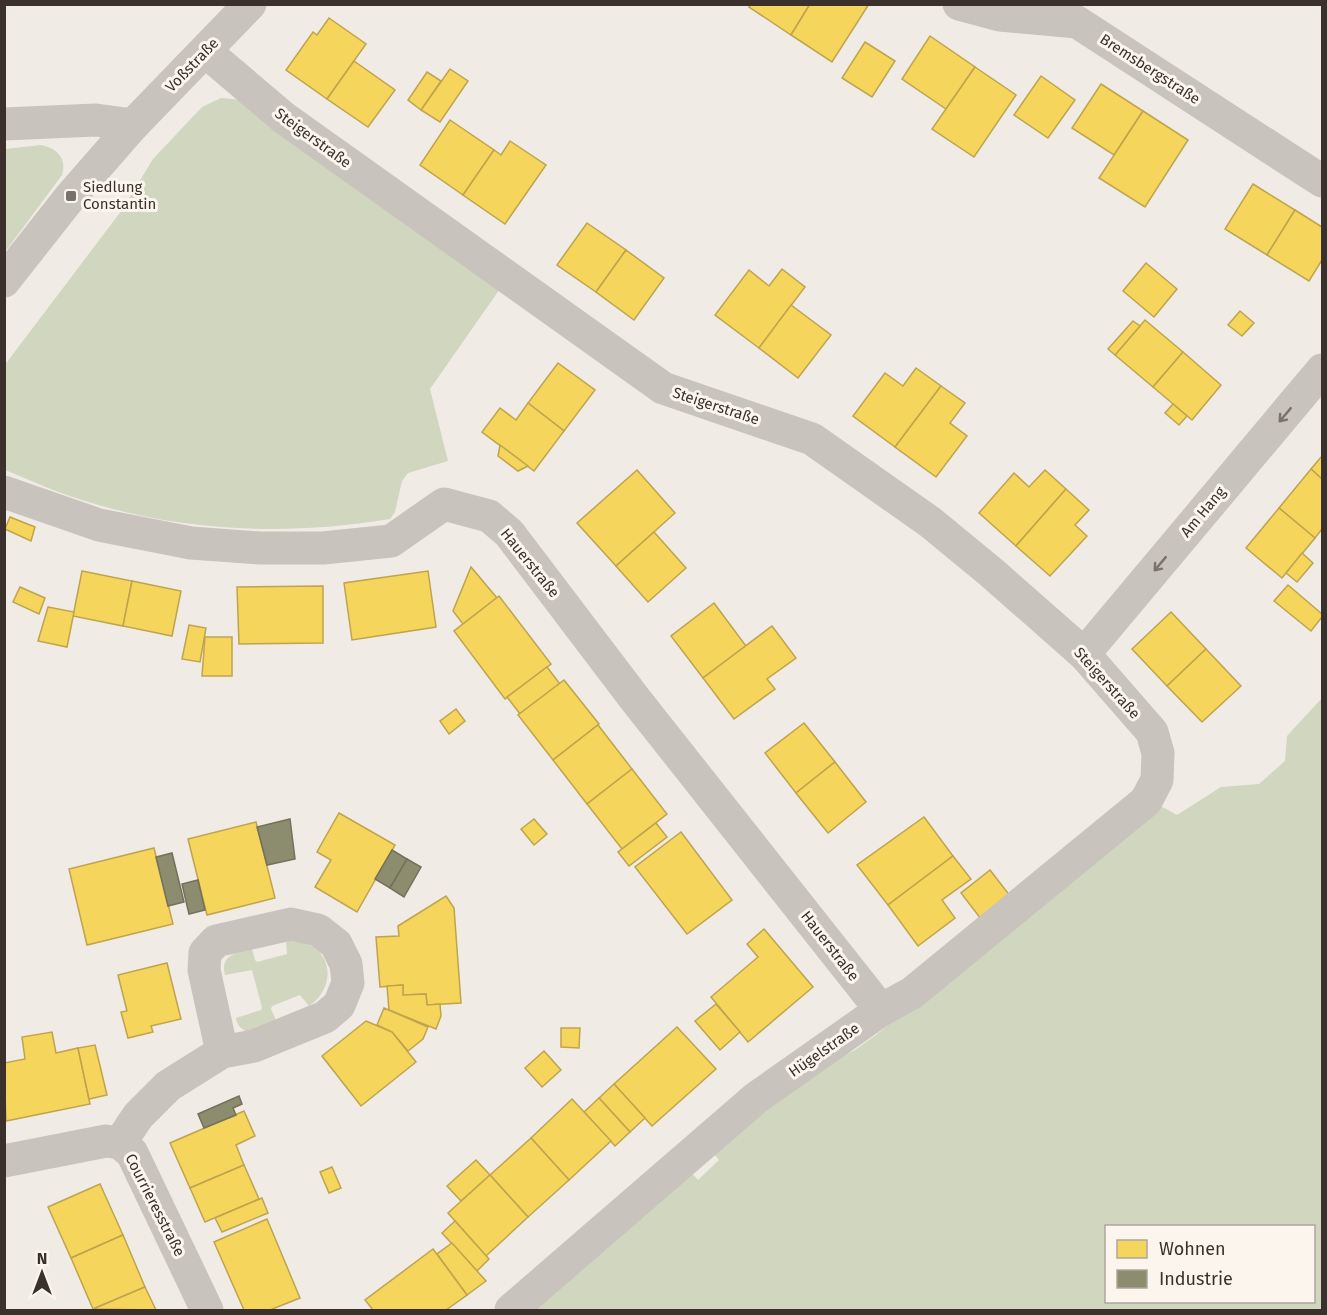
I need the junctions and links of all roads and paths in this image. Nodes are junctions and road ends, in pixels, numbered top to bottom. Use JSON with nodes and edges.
{"nodes":[{"id":1,"x":250,"y":4,"type":"edge"},
{"id":2,"x":959,"y":4,"type":"edge"},
{"id":3,"x":205,"y":51,"type":"junction"},
{"id":4,"x":4,"y":124,"type":"edge"},
{"id":5,"x":133,"y":125,"type":"junction"},
{"id":6,"x":1323,"y":181,"type":"edge"},
{"id":7,"x":4,"y":281,"type":"edge"},
{"id":8,"x":1323,"y":370,"type":"edge"},
{"id":9,"x":4,"y":492,"type":"edge"},
{"id":10,"x":1084,"y":654,"type":"junction"},
{"id":11,"x":1146,"y":801,"type":"joint"},
{"id":12,"x":880,"y":1010,"type":"junction"},
{"id":13,"x":222,"y":1052,"type":"junction"},
{"id":14,"x":120,"y":1143,"type":"junction"},
{"id":15,"x":4,"y":1161,"type":"edge"},
{"id":16,"x":207,"y":1311,"type":"edge"},
{"id":17,"x":511,"y":1311,"type":"edge"}],
"edges":[{"from":1,"to":3,"type":"street","name":"Voßstraße"},
{"from":2,"to":6,"type":"street","name":"Bremsbergstraße"},
{"from":3,"to":5,"type":"street","name":"Voßstraße"},
{"from":3,"to":10,"type":"street","name":"Steigerstraße"},
{"from":4,"to":5,"type":"street"},
{"from":5,"to":7,"type":"street","name":"Voßstraße"},
{"from":8,"to":10,"type":"street","name":"Am Hang","one_way":true},
{"from":9,"to":12,"type":"street","name":"Hauerstraße"},
{"from":10,"to":11,"type":"street","name":"Steigerstraße"},
{"from":11,"to":12,"type":"street","name":"Hügelstraße"},
{"from":12,"to":17,"type":"street","name":"Hügelstraße"},
{"from":13,"to":13,"type":"street"},
{"from":13,"to":14,"type":"street"},
{"from":14,"to":15,"type":"street","name":"Courrieresstraße"},
{"from":14,"to":16,"type":"street","name":"Courrieresstraße"}]}
